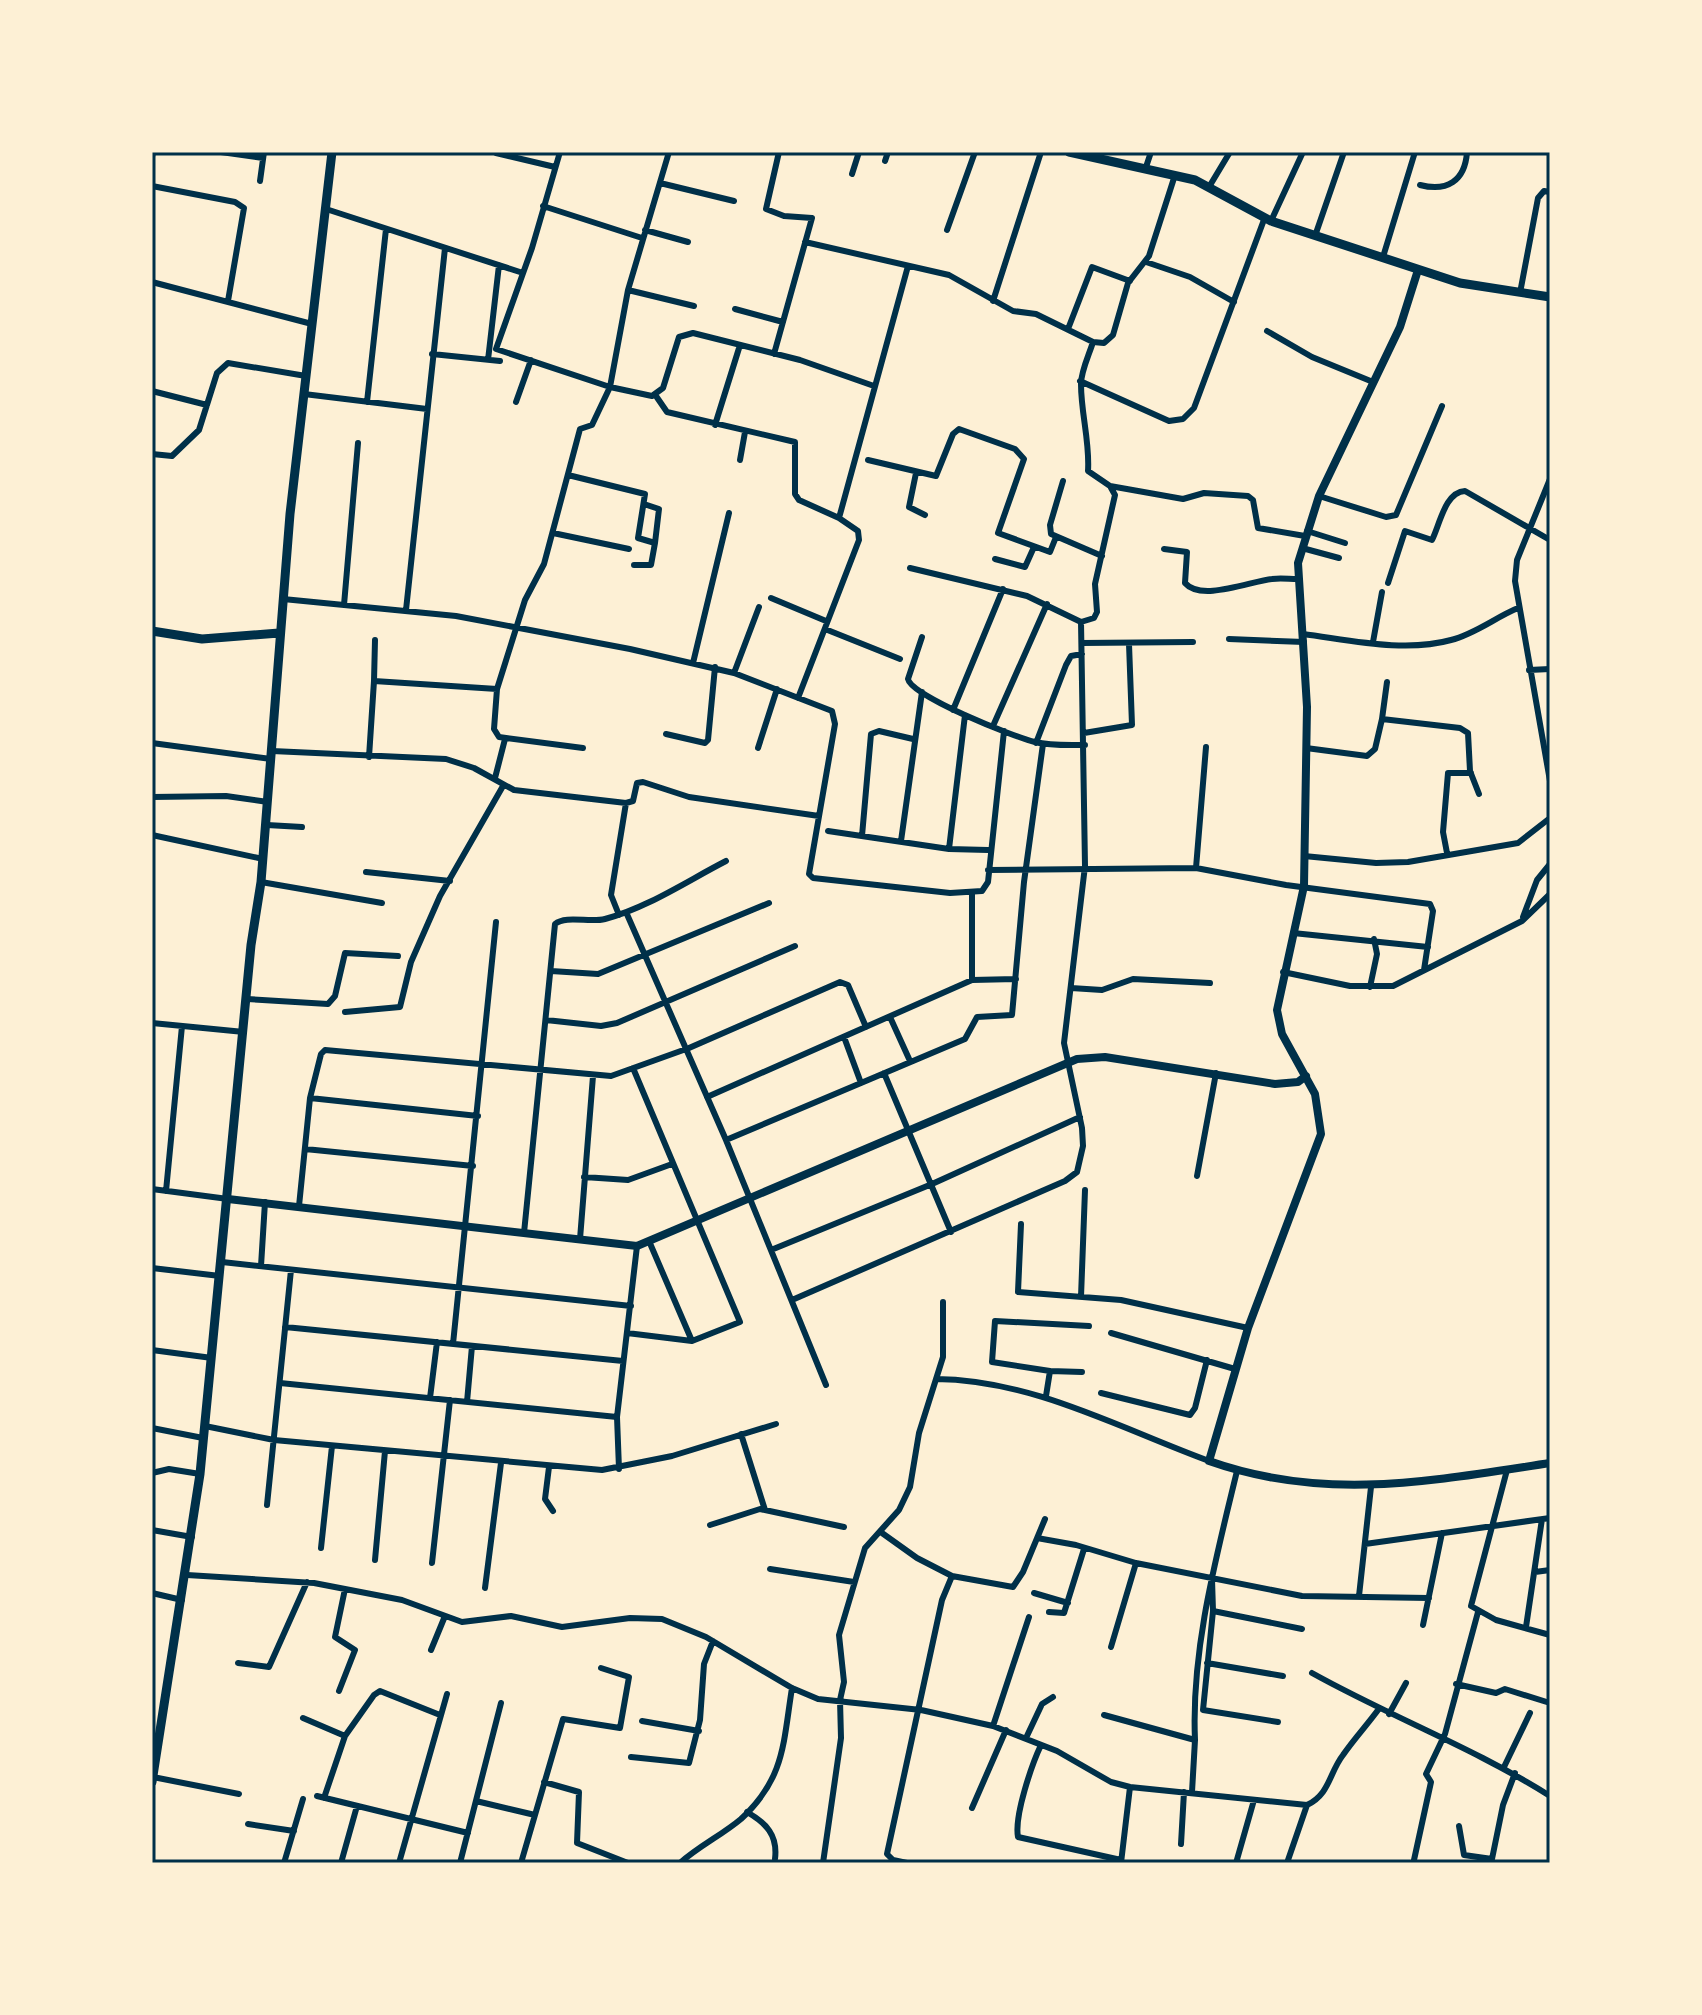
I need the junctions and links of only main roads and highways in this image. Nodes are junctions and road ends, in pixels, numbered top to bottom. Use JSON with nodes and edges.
{"nodes":[{"id":1,"x":332,"y":152,"type":"edge"},
{"id":2,"x":1069,"y":152,"type":"edge"},
{"id":3,"x":1550,"y":297,"type":"edge"},
{"id":4,"x":152,"y":631,"type":"edge"},
{"id":5,"x":279,"y":633,"type":"junction"},
{"id":6,"x":154,"y":1756,"type":"edge"},
{"id":7,"x":152,"y":1780,"type":"edge"}],
"edges":[{"from":1,"to":5,"type":"main road"},
{"from":2,"to":3,"type":"main road"},
{"from":4,"to":5,"type":"main road"},
{"from":5,"to":6,"type":"main road"},
{"from":6,"to":7,"type":"main road"}]}
